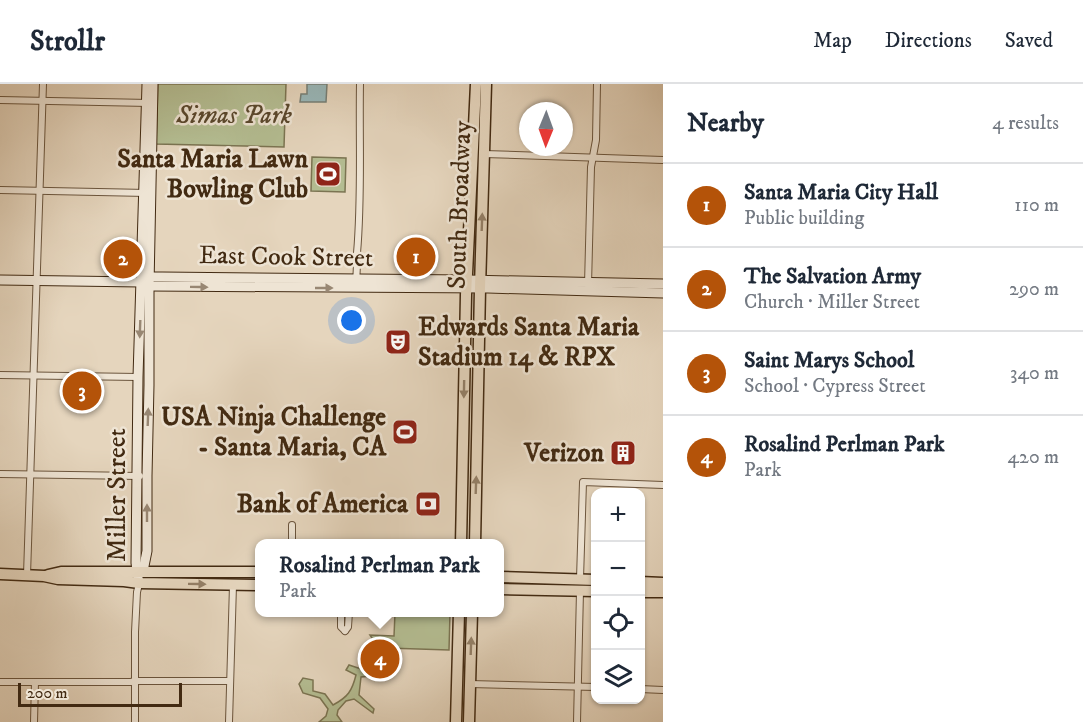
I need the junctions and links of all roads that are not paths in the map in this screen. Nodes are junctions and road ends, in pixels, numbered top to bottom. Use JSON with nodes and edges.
{"nodes":[{"id":1,"x":43,"y":84,"type":"edge"},
{"id":2,"x":147,"y":84,"type":"edge"},
{"id":3,"x":153,"y":84,"type":"edge"},
{"id":4,"x":360,"y":84,"type":"edge"},
{"id":5,"x":476,"y":84,"type":"edge"},
{"id":6,"x":486,"y":84,"type":"edge"},
{"id":7,"x":597,"y":84,"type":"edge"},
{"id":8,"x":0,"y":100,"type":"edge"},
{"id":9,"x":42,"y":101,"type":"junction"},
{"id":10,"x":150,"y":103,"type":"junction"},
{"id":11,"x":479,"y":154,"type":"junction"},
{"id":12,"x":592,"y":158,"type":"junction"},
{"id":13,"x":663,"y":160,"type":"edge"},
{"id":14,"x":0,"y":190,"type":"edge"},
{"id":15,"x":39,"y":191,"type":"junction"},
{"id":16,"x":147,"y":193,"type":"junction"},
{"id":17,"x":0,"y":280,"type":"edge"},
{"id":18,"x":37,"y":280,"type":"junction"},
{"id":19,"x":147,"y":282,"type":"junction"},
{"id":20,"x":355,"y":283,"type":"junction"},
{"id":21,"x":467,"y":284,"type":"junction"},
{"id":22,"x":480,"y":284,"type":"junction"},
{"id":23,"x":663,"y":284,"type":"edge"},
{"id":24,"x":588,"y":287,"type":"junction"},
{"id":25,"x":663,"y":293,"type":"edge"},
{"id":26,"x":0,"y":375,"type":"edge"},
{"id":27,"x":34,"y":375,"type":"junction"},
{"id":28,"x":138,"y":377,"type":"junction"},
{"id":29,"x":0,"y":474,"type":"edge"},
{"id":30,"x":31,"y":474,"type":"junction"},
{"id":31,"x":142,"y":476,"type":"junction"},
{"id":32,"x":663,"y":485,"type":"edge"},
{"id":33,"x":292,"y":525,"type":"dead end"},
{"id":34,"x":292,"y":539,"type":"edge"},
{"id":35,"x":461,"y":539,"type":"edge"},
{"id":36,"x":475,"y":539,"type":"edge"},
{"id":37,"x":255,"y":572,"type":"edge"},
{"id":38,"x":0,"y":574,"type":"edge"},
{"id":39,"x":27,"y":575,"type":"junction"},
{"id":40,"x":139,"y":575,"type":"junction"},
{"id":41,"x":504,"y":577,"type":"edge"},
{"id":42,"x":580,"y":579,"type":"junction"},
{"id":43,"x":591,"y":580,"type":"edge"},
{"id":44,"x":645,"y":582,"type":"edge"},
{"id":45,"x":663,"y":583,"type":"edge"},
{"id":46,"x":233,"y":585,"type":"junction"},
{"id":47,"x":255,"y":585,"type":"edge"},
{"id":48,"x":591,"y":586,"type":"edge"},
{"id":49,"x":504,"y":589,"type":"edge"},
{"id":50,"x":522,"y":590,"type":"junction"},
{"id":51,"x":580,"y":591,"type":"junction"},
{"id":52,"x":591,"y":591,"type":"edge"},
{"id":53,"x":645,"y":592,"type":"edge"},
{"id":54,"x":663,"y":592,"type":"edge"},
{"id":55,"x":341,"y":617,"type":"edge"},
{"id":56,"x":349,"y":617,"type":"edge"},
{"id":57,"x":459,"y":617,"type":"edge"},
{"id":58,"x":472,"y":617,"type":"edge"},
{"id":59,"x":135,"y":681,"type":"junction"},
{"id":60,"x":230,"y":681,"type":"junction"},
{"id":61,"x":0,"y":682,"type":"edge"},
{"id":62,"x":35,"y":682,"type":"junction"},
{"id":63,"x":470,"y":684,"type":"junction"},
{"id":64,"x":578,"y":686,"type":"junction"},
{"id":65,"x":591,"y":687,"type":"edge"},
{"id":66,"x":645,"y":689,"type":"edge"},
{"id":67,"x":663,"y":690,"type":"edge"},
{"id":68,"x":34,"y":722,"type":"edge"},
{"id":69,"x":135,"y":722,"type":"edge"},
{"id":70,"x":229,"y":722,"type":"edge"},
{"id":71,"x":456,"y":722,"type":"edge"},
{"id":72,"x":469,"y":722,"type":"edge"},
{"id":73,"x":577,"y":722,"type":"edge"}],
"edges":[{"from":1,"to":9,"type":"street"},
{"from":2,"to":10,"type":"street","name":"Miller Street"},
{"from":3,"to":10,"type":"street","name":"Miller Street"},
{"from":4,"to":20,"type":"street"},
{"from":5,"to":11,"type":"main road","name":"South Broadway"},
{"from":6,"to":11,"type":"main road","name":"South Broadway"},
{"from":7,"to":12,"type":"street"},
{"from":8,"to":9,"type":"street"},
{"from":9,"to":10,"type":"street"},
{"from":9,"to":15,"type":"street"},
{"from":10,"to":16,"type":"street","name":"Miller Street"},
{"from":11,"to":12,"type":"street"},
{"from":11,"to":21,"type":"main road","name":"South Broadway"},
{"from":22,"to":11,"type":"main road","name":"South Broadway","one_way":true},
{"from":12,"to":13,"type":"street"},
{"from":12,"to":24,"type":"street"},
{"from":14,"to":15,"type":"street"},
{"from":15,"to":16,"type":"street"},
{"from":15,"to":18,"type":"street"},
{"from":16,"to":19,"type":"street","name":"Miller Street"},
{"from":17,"to":18,"type":"street","name":"East Cook Street"},
{"from":18,"to":19,"type":"street","name":"East Cook Street"},
{"from":18,"to":27,"type":"street"},
{"from":19,"to":20,"type":"street","name":"East Cook Street"},
{"from":19,"to":28,"type":"street","name":"Miller Street","one_way":true},
{"from":31,"to":19,"type":"street","name":"Miller Street","one_way":true},
{"from":20,"to":21,"type":"street","name":"East Cook Street"},
{"from":21,"to":22,"type":"street","name":"East Cook Street"},
{"from":21,"to":35,"type":"main road","name":"South Broadway","one_way":true},
{"from":22,"to":24,"type":"street","name":"East Cook Street"},
{"from":36,"to":22,"type":"main road","name":"South Broadway","one_way":true},
{"from":23,"to":24,"type":"street"},
{"from":24,"to":25,"type":"street"},
{"from":26,"to":27,"type":"street"},
{"from":27,"to":28,"type":"street"},
{"from":27,"to":30,"type":"street"},
{"from":28,"to":31,"type":"street","name":"Miller Street"},
{"from":29,"to":30,"type":"street"},
{"from":30,"to":31,"type":"street"},
{"from":30,"to":39,"type":"street"},
{"from":31,"to":40,"type":"street","name":"Miller Street"},
{"from":32,"to":42,"type":"street"},
{"from":33,"to":34,"type":"street"},
{"from":37,"to":40,"type":"main road"},
{"from":38,"to":39,"type":"main road"},
{"from":39,"to":40,"type":"main road"},
{"from":40,"to":46,"type":"main road","one_way":true},
{"from":40,"to":59,"type":"street"},
{"from":41,"to":42,"type":"main road"},
{"from":42,"to":43,"type":"main road"},
{"from":42,"to":50,"type":"main road"},
{"from":44,"to":45,"type":"main road"},
{"from":46,"to":47,"type":"main road"},
{"from":46,"to":60,"type":"street"},
{"from":48,"to":51,"type":"main road"},
{"from":49,"to":50,"type":"main road"},
{"from":50,"to":51,"type":"main road"},
{"from":51,"to":52,"type":"main road"},
{"from":51,"to":64,"type":"street"},
{"from":53,"to":54,"type":"main road"},
{"from":55,"to":56,"type":"street"},
{"from":57,"to":71,"type":"main road"},
{"from":63,"to":58,"type":"main road","one_way":true},
{"from":59,"to":60,"type":"street"},
{"from":59,"to":62,"type":"street"},
{"from":59,"to":69,"type":"street"},
{"from":60,"to":70,"type":"street"},
{"from":61,"to":62,"type":"street"},
{"from":62,"to":68,"type":"street"},
{"from":63,"to":64,"type":"street"},
{"from":63,"to":72,"type":"main road"},
{"from":64,"to":65,"type":"street"},
{"from":64,"to":73,"type":"street"},
{"from":66,"to":67,"type":"street"}]}
